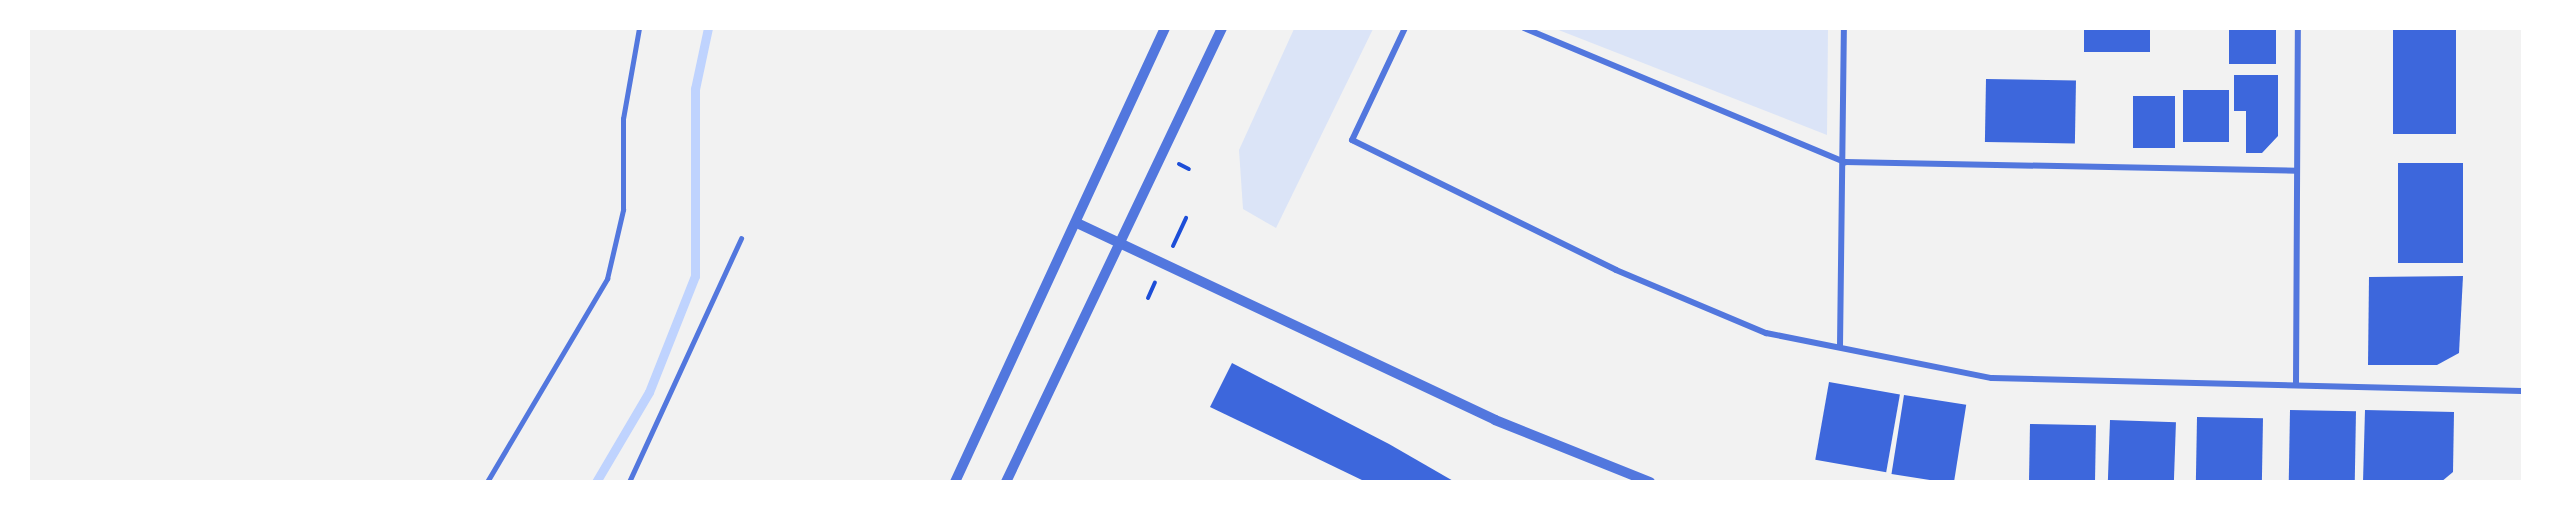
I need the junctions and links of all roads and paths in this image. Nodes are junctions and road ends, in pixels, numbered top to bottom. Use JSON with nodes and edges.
{"nodes":[{"id":1,"x":639,"y":28,"type":"edge"},
{"id":2,"x":1165,"y":28,"type":"edge"},
{"id":3,"x":1221,"y":28,"type":"edge"},
{"id":4,"x":1405,"y":28,"type":"edge"},
{"id":5,"x":1524,"y":28,"type":"edge"},
{"id":6,"x":1844,"y":28,"type":"edge"},
{"id":7,"x":2298,"y":28,"type":"edge"},
{"id":8,"x":1845,"y":162,"type":"junction"},
{"id":9,"x":2298,"y":171,"type":"junction"},
{"id":10,"x":1077,"y":222,"type":"junction"},
{"id":11,"x":741,"y":239,"type":"dead end"},
{"id":12,"x":1121,"y":243,"type":"junction"},
{"id":13,"x":1840,"y":346,"type":"junction"},
{"id":14,"x":2296,"y":384,"type":"junction"},
{"id":15,"x":2523,"y":391,"type":"edge"},
{"id":16,"x":488,"y":482,"type":"edge"},
{"id":17,"x":629,"y":482,"type":"edge"},
{"id":18,"x":955,"y":482,"type":"edge"},
{"id":19,"x":1006,"y":482,"type":"edge"},
{"id":20,"x":1650,"y":482,"type":"edge"}],
"edges":[{"from":1,"to":16,"type":"lane"},
{"from":2,"to":10,"type":"street"},
{"from":3,"to":12,"type":"street"},
{"from":4,"to":13,"type":"street"},
{"from":5,"to":8,"type":"street"},
{"from":6,"to":8,"type":"street"},
{"from":7,"to":9,"type":"street"},
{"from":8,"to":9,"type":"street"},
{"from":8,"to":13,"type":"street"},
{"from":9,"to":14,"type":"street"},
{"from":10,"to":12,"type":"street"},
{"from":10,"to":18,"type":"street"},
{"from":11,"to":17,"type":"lane"},
{"from":12,"to":19,"type":"street"},
{"from":12,"to":20,"type":"street"},
{"from":13,"to":14,"type":"street"},
{"from":14,"to":15,"type":"street"}]}
